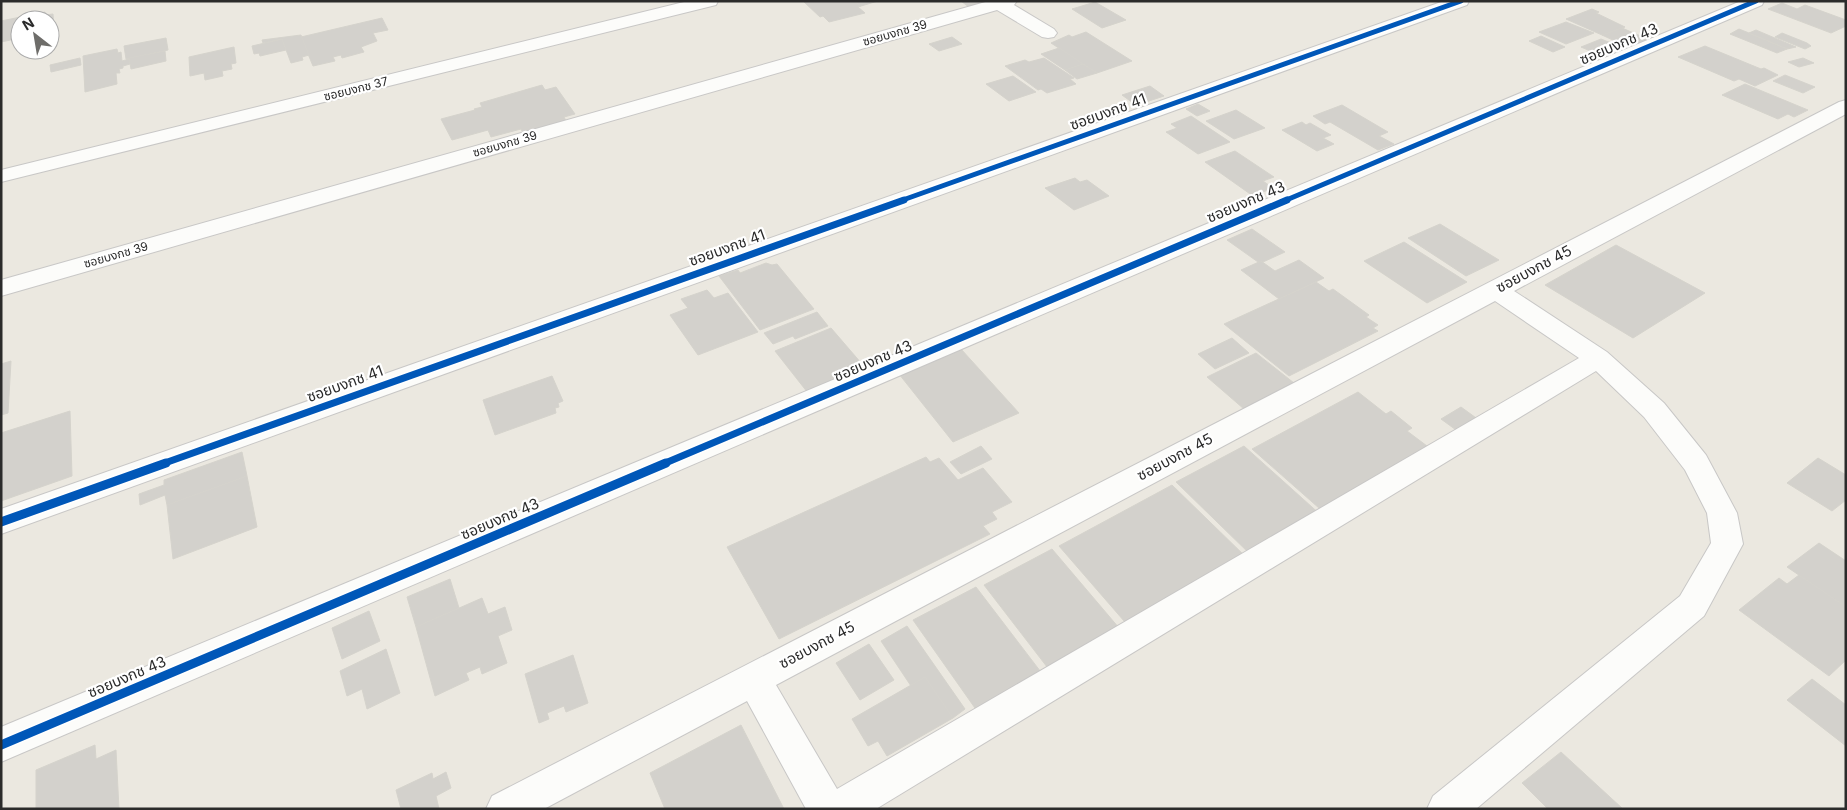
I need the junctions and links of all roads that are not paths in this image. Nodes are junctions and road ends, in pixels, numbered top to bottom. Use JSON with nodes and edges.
{"nodes":[{"id":1,"x":710,"y":1,"type":"edge"},
{"id":2,"x":1461,"y":1,"type":"edge"},
{"id":3,"x":1756,"y":1,"type":"edge"},
{"id":4,"x":1004,"y":3,"type":"edge"},
{"id":5,"x":1048,"y":33,"type":"dead end"},
{"id":6,"x":1846,"y":106,"type":"edge"},
{"id":7,"x":1,"y":176,"type":"edge"},
{"id":8,"x":1,"y":288,"type":"edge"},
{"id":9,"x":1495,"y":290,"type":"junction"},
{"id":10,"x":1598,"y":358,"type":"junction"},
{"id":11,"x":1,"y":522,"type":"edge"},
{"id":12,"x":753,"y":679,"type":"junction"},
{"id":13,"x":1,"y":745,"type":"edge"},
{"id":14,"x":505,"y":809,"type":"edge"},
{"id":15,"x":827,"y":809,"type":"edge"},
{"id":16,"x":840,"y":809,"type":"edge"},
{"id":17,"x":1446,"y":809,"type":"edge"}],
"edges":[{"from":1,"to":7,"type":"street","name":"ซอยบงกช 37"},
{"from":2,"to":11,"type":"street","name":"ซอยบงกช 41"},
{"from":3,"to":13,"type":"street","name":"ซอยบงกช 43"},
{"from":4,"to":5,"type":"street"},
{"from":4,"to":8,"type":"street","name":"ซอยบงกช 39"},
{"from":6,"to":9,"type":"street","name":"ซอยบงกช 45"},
{"from":9,"to":10,"type":"street"},
{"from":9,"to":12,"type":"street","name":"ซอยบงกช 45"},
{"from":10,"to":16,"type":"street"},
{"from":10,"to":17,"type":"street"},
{"from":12,"to":14,"type":"street","name":"ซอยบงกช 45"},
{"from":12,"to":15,"type":"street"}]}
